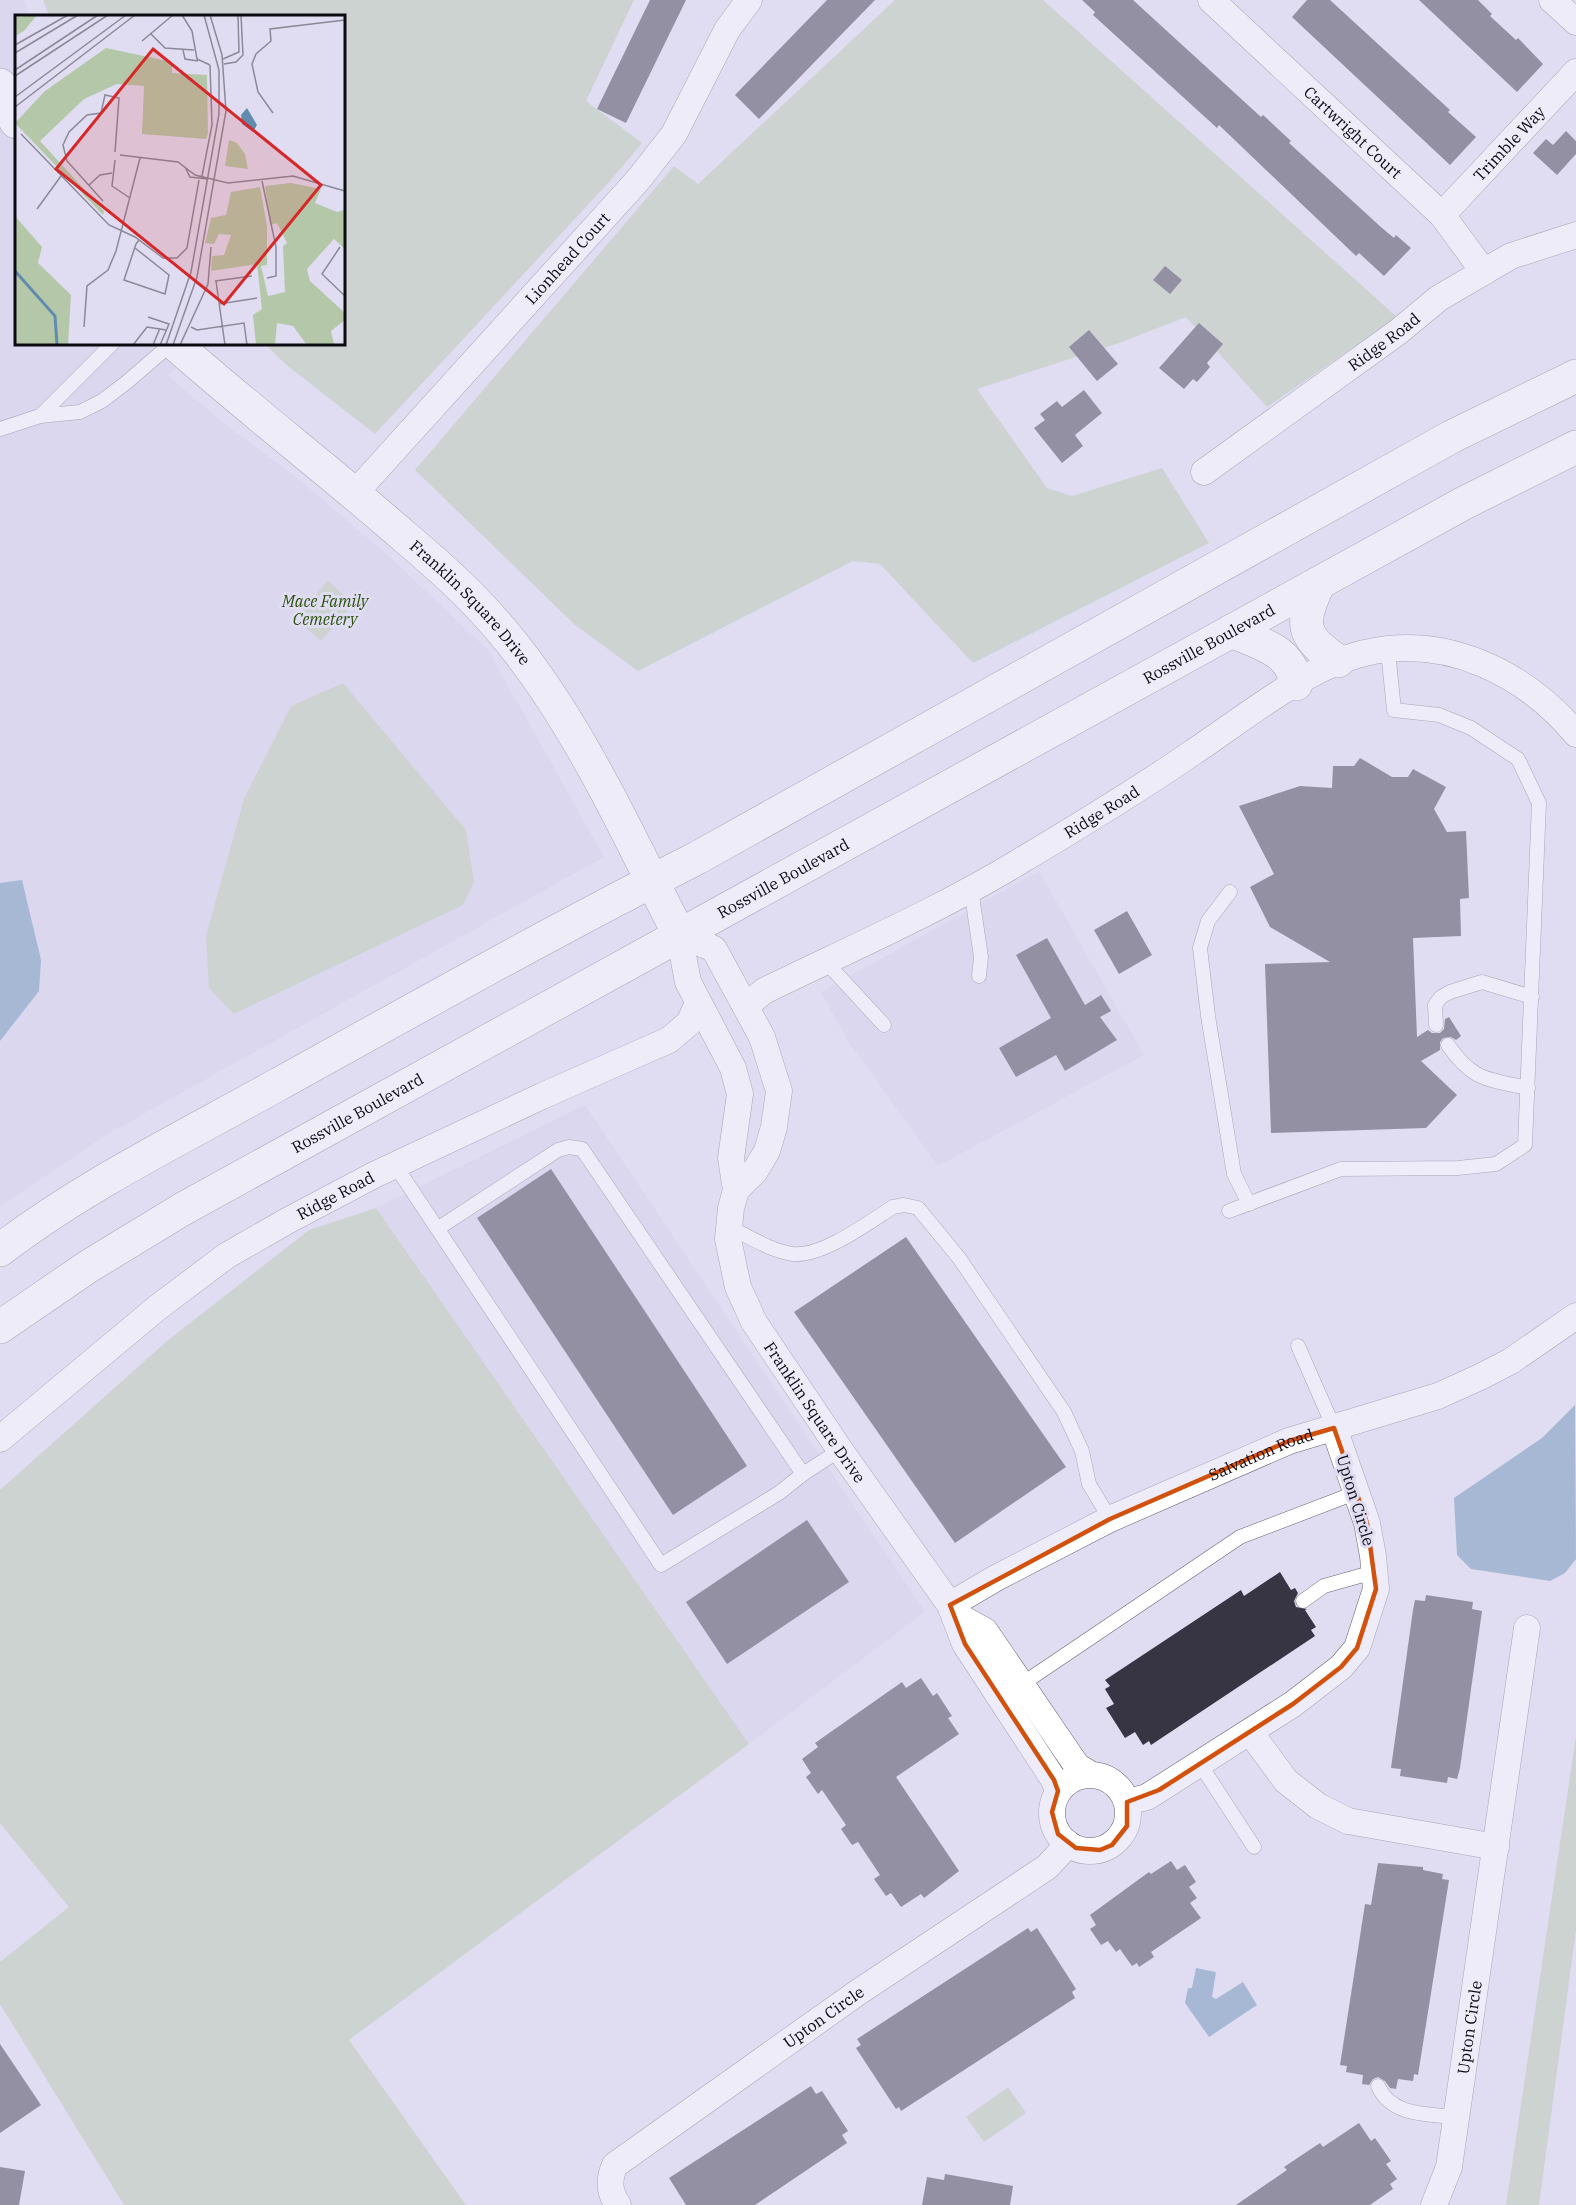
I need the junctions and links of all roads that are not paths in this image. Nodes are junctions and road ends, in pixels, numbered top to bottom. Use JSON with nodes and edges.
{"nodes":[{"id":1,"x":749,"y":0,"type":"edge"},
{"id":2,"x":1211,"y":0,"type":"edge"},
{"id":3,"x":1552,"y":0,"type":"edge"},
{"id":4,"x":1576,"y":22,"type":"edge"},
{"id":5,"x":1576,"y":72,"type":"edge"},
{"id":6,"x":0,"y":85,"type":"edge"},
{"id":7,"x":15,"y":120,"type":"edge"},
{"id":8,"x":1442,"y":215,"type":"junction"},
{"id":9,"x":1576,"y":235,"type":"edge"},
{"id":10,"x":1485,"y":272,"type":"junction"},
{"id":11,"x":111,"y":345,"type":"edge"},
{"id":12,"x":172,"y":345,"type":"edge"},
{"id":13,"x":174,"y":345,"type":"edge"},
{"id":14,"x":1576,"y":376,"type":"edge"},
{"id":15,"x":40,"y":416,"type":"junction"},
{"id":16,"x":0,"y":429,"type":"edge"},
{"id":17,"x":1576,"y":447,"type":"edge"},
{"id":18,"x":1204,"y":472,"type":"dead end"},
{"id":19,"x":354,"y":494,"type":"junction"},
{"id":20,"x":1319,"y":583,"type":"junction"},
{"id":21,"x":1232,"y":631,"type":"junction"},
{"id":22,"x":1388,"y":651,"type":"junction"},
{"id":23,"x":1338,"y":661,"type":"junction"},
{"id":24,"x":1296,"y":684,"type":"junction"},
{"id":25,"x":1576,"y":734,"type":"edge"},
{"id":26,"x":652,"y":880,"type":"junction"},
{"id":27,"x":971,"y":889,"type":"junction"},
{"id":28,"x":1230,"y":892,"type":"dead end"},
{"id":29,"x":679,"y":934,"type":"junction"},
{"id":30,"x":825,"y":961,"type":"junction"},
{"id":31,"x":979,"y":976,"type":"dead end"},
{"id":32,"x":1532,"y":997,"type":"junction"},
{"id":33,"x":698,"y":1003,"type":"junction"},
{"id":34,"x":746,"y":1006,"type":"junction"},
{"id":35,"x":884,"y":1025,"type":"dead end"},
{"id":36,"x":1436,"y":1025,"type":"dead end"},
{"id":37,"x":1448,"y":1045,"type":"dead end"},
{"id":38,"x":1528,"y":1088,"type":"junction"},
{"id":39,"x":395,"y":1166,"type":"junction"},
{"id":40,"x":736,"y":1190,"type":"junction"},
{"id":41,"x":1249,"y":1204,"type":"junction"},
{"id":42,"x":1229,"y":1211,"type":"dead end"},
{"id":43,"x":729,"y":1227,"type":"junction"},
{"id":44,"x":437,"y":1229,"type":"junction"},
{"id":45,"x":0,"y":1250,"type":"edge"},
{"id":46,"x":1576,"y":1316,"type":"edge"},
{"id":47,"x":0,"y":1327,"type":"edge"},
{"id":48,"x":1298,"y":1346,"type":"dead end"},
{"id":49,"x":1334,"y":1428,"type":"junction"},
{"id":50,"x":0,"y":1439,"type":"edge"},
{"id":51,"x":840,"y":1450,"type":"junction"},
{"id":52,"x":803,"y":1474,"type":"junction"},
{"id":53,"x":1354,"y":1493,"type":"junction"},
{"id":54,"x":1110,"y":1519,"type":"junction"},
{"id":55,"x":1374,"y":1572,"type":"junction"},
{"id":56,"x":1303,"y":1600,"type":"dead end"},
{"id":57,"x":953,"y":1610,"type":"junction"},
{"id":58,"x":1527,"y":1628,"type":"dead end"},
{"id":59,"x":1022,"y":1684,"type":"junction"},
{"id":60,"x":1250,"y":1732,"type":"junction"},
{"id":61,"x":1200,"y":1764,"type":"junction"},
{"id":62,"x":1090,"y":1774,"type":"junction"},
{"id":63,"x":1058,"y":1791,"type":"junction"},
{"id":64,"x":1127,"y":1802,"type":"junction"},
{"id":65,"x":1066,"y":1842,"type":"junction"},
{"id":66,"x":1254,"y":1847,"type":"dead end"},
{"id":67,"x":1496,"y":1847,"type":"junction"},
{"id":68,"x":1378,"y":2086,"type":"dead end"},
{"id":69,"x":1455,"y":2117,"type":"junction"},
{"id":70,"x":618,"y":2205,"type":"edge"},
{"id":71,"x":1434,"y":2205,"type":"edge"}],
"edges":[{"from":1,"to":19,"type":"street","name":"Lionhead Court"},
{"from":2,"to":8,"type":"street","name":"Cartwright Court"},
{"from":3,"to":4,"type":"street"},
{"from":5,"to":8,"type":"street","name":"Trimble Way"},
{"from":6,"to":7,"type":"main road"},
{"from":8,"to":10,"type":"street","name":"Cartwright Court"},
{"from":9,"to":10,"type":"street","name":"Ridge Road"},
{"from":10,"to":18,"type":"street","name":"Ridge Road"},
{"from":11,"to":15,"type":"lane"},
{"from":12,"to":15,"type":"lane"},
{"from":13,"to":19,"type":"main road","name":"Franklin Square Drive"},
{"from":14,"to":26,"type":"main road"},
{"from":15,"to":16,"type":"lane"},
{"from":17,"to":20,"type":"main road","name":"Rossville Boulevard"},
{"from":19,"to":26,"type":"main road","name":"Franklin Square Drive"},
{"from":20,"to":21,"type":"main road","name":"Rossville Boulevard"},
{"from":20,"to":23,"type":"main road"},
{"from":21,"to":24,"type":"main road"},
{"from":21,"to":29,"type":"main road","name":"Rossville Boulevard"},
{"from":22,"to":23,"type":"street","name":"Ridge Road"},
{"from":22,"to":25,"type":"street","name":"Ridge Road"},
{"from":22,"to":32,"type":"lane"},
{"from":23,"to":24,"type":"street","name":"Ridge Road"},
{"from":24,"to":27,"type":"street","name":"Ridge Road"},
{"from":26,"to":29,"type":"main road","name":"Franklin Square Drive"},
{"from":26,"to":45,"type":"main road"},
{"from":27,"to":30,"type":"street","name":"Ridge Road"},
{"from":27,"to":31,"type":"lane"},
{"from":28,"to":41,"type":"lane"},
{"from":29,"to":33,"type":"street","name":"Franklin Square Drive"},
{"from":29,"to":34,"type":"street"},
{"from":29,"to":47,"type":"main road","name":"Rossville Boulevard"},
{"from":30,"to":34,"type":"street","name":"Ridge Road"},
{"from":30,"to":35,"type":"lane"},
{"from":32,"to":36,"type":"lane"},
{"from":32,"to":38,"type":"lane"},
{"from":33,"to":39,"type":"street","name":"Ridge Road"},
{"from":33,"to":40,"type":"street","name":"Franklin Square Drive"},
{"from":34,"to":40,"type":"street"},
{"from":37,"to":38,"type":"lane"},
{"from":38,"to":41,"type":"lane"},
{"from":39,"to":44,"type":"lane"},
{"from":39,"to":50,"type":"street","name":"Ridge Road"},
{"from":40,"to":43,"type":"street","name":"Franklin Square Drive"},
{"from":41,"to":42,"type":"lane"},
{"from":43,"to":51,"type":"street","name":"Franklin Square Drive"},
{"from":43,"to":54,"type":"lane"},
{"from":44,"to":52,"type":"lane"},
{"from":44,"to":52,"type":"lane"},
{"from":46,"to":49,"type":"street","name":"Salvation Road"},
{"from":48,"to":49,"type":"lane"},
{"from":49,"to":53,"type":"street","name":"Upton Circle"},
{"from":49,"to":54,"type":"street","name":"Salvation Road"},
{"from":51,"to":52,"type":"lane"},
{"from":51,"to":57,"type":"street","name":"Franklin Square Drive"},
{"from":53,"to":55,"type":"street","name":"Upton Circle"},
{"from":53,"to":59,"type":"lane"},
{"from":54,"to":57,"type":"street","name":"Salvation Road"},
{"from":55,"to":56,"type":"lane"},
{"from":55,"to":60,"type":"street","name":"Upton Circle"},
{"from":57,"to":59,"type":"street","name":"Franklin Square Drive"},
{"from":57,"to":63,"type":"street","name":"Franklin Square Drive"},
{"from":58,"to":67,"type":"street","name":"Upton Circle"},
{"from":59,"to":62,"type":"street","name":"Franklin Square Drive"},
{"from":60,"to":61,"type":"street","name":"Upton Circle"},
{"from":60,"to":67,"type":"street"},
{"from":61,"to":64,"type":"street","name":"Upton Circle"},
{"from":61,"to":66,"type":"lane"},
{"from":62,"to":63,"type":"street"},
{"from":62,"to":64,"type":"street"},
{"from":63,"to":65,"type":"street"},
{"from":64,"to":65,"type":"street"},
{"from":65,"to":70,"type":"street","name":"Upton Circle"},
{"from":67,"to":69,"type":"street","name":"Upton Circle"},
{"from":68,"to":69,"type":"lane"},
{"from":69,"to":71,"type":"street","name":"Upton Circle"}]}
